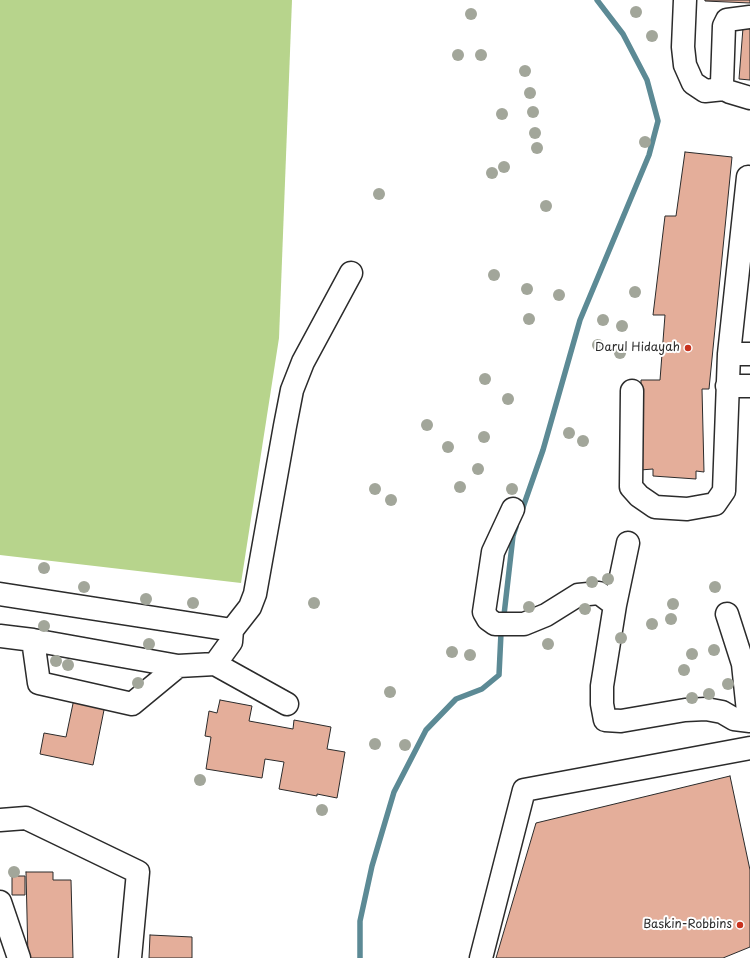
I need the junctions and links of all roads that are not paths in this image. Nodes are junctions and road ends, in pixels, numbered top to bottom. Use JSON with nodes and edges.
{"nodes":[{"id":1,"x":685,"y":0,"type":"edge"},
{"id":2,"x":750,"y":17,"type":"edge"},
{"id":3,"x":724,"y":89,"type":"junction"},
{"id":4,"x":750,"y":98,"type":"edge"},
{"id":5,"x":748,"y":177,"type":"dead end"},
{"id":6,"x":351,"y":273,"type":"dead end"},
{"id":7,"x":740,"y":354,"type":"edge"},
{"id":8,"x":727,"y":386,"type":"junction"},
{"id":9,"x":750,"y":386,"type":"edge"},
{"id":10,"x":632,"y":391,"type":"dead end"},
{"id":11,"x":513,"y":509,"type":"dead end"},
{"id":12,"x":628,"y":543,"type":"dead end"},
{"id":13,"x":0,"y":594,"type":"edge"},
{"id":14,"x":615,"y":605,"type":"junction"},
{"id":15,"x":727,"y":614,"type":"dead end"},
{"id":16,"x":232,"y":630,"type":"junction"},
{"id":17,"x":0,"y":636,"type":"edge"},
{"id":18,"x":33,"y":640,"type":"junction"},
{"id":19,"x":215,"y":664,"type":"junction"},
{"id":20,"x":178,"y":666,"type":"junction"},
{"id":21,"x":287,"y":704,"type":"dead end"},
{"id":22,"x":750,"y":721,"type":"edge"},
{"id":23,"x":750,"y":748,"type":"edge"},
{"id":24,"x":0,"y":820,"type":"edge"},
{"id":25,"x":0,"y":902,"type":"edge"},
{"id":26,"x":19,"y":958,"type":"edge"},
{"id":27,"x":130,"y":958,"type":"edge"},
{"id":28,"x":481,"y":958,"type":"edge"}],
"edges":[{"from":1,"to":3,"type":"street"},
{"from":2,"to":3,"type":"street"},
{"from":3,"to":4,"type":"street"},
{"from":5,"to":7,"type":"street"},
{"from":6,"to":16,"type":"street"},
{"from":7,"to":8,"type":"street"},
{"from":8,"to":9,"type":"street"},
{"from":8,"to":10,"type":"street"},
{"from":11,"to":14,"type":"street"},
{"from":12,"to":14,"type":"street"},
{"from":13,"to":16,"type":"street"},
{"from":14,"to":22,"type":"street"},
{"from":15,"to":22,"type":"street"},
{"from":16,"to":19,"type":"street"},
{"from":17,"to":18,"type":"street"},
{"from":18,"to":20,"type":"street"},
{"from":18,"to":20,"type":"street"},
{"from":19,"to":20,"type":"street"},
{"from":19,"to":21,"type":"street"},
{"from":23,"to":28,"type":"street"},
{"from":24,"to":27,"type":"street"},
{"from":25,"to":26,"type":"street"}]}
